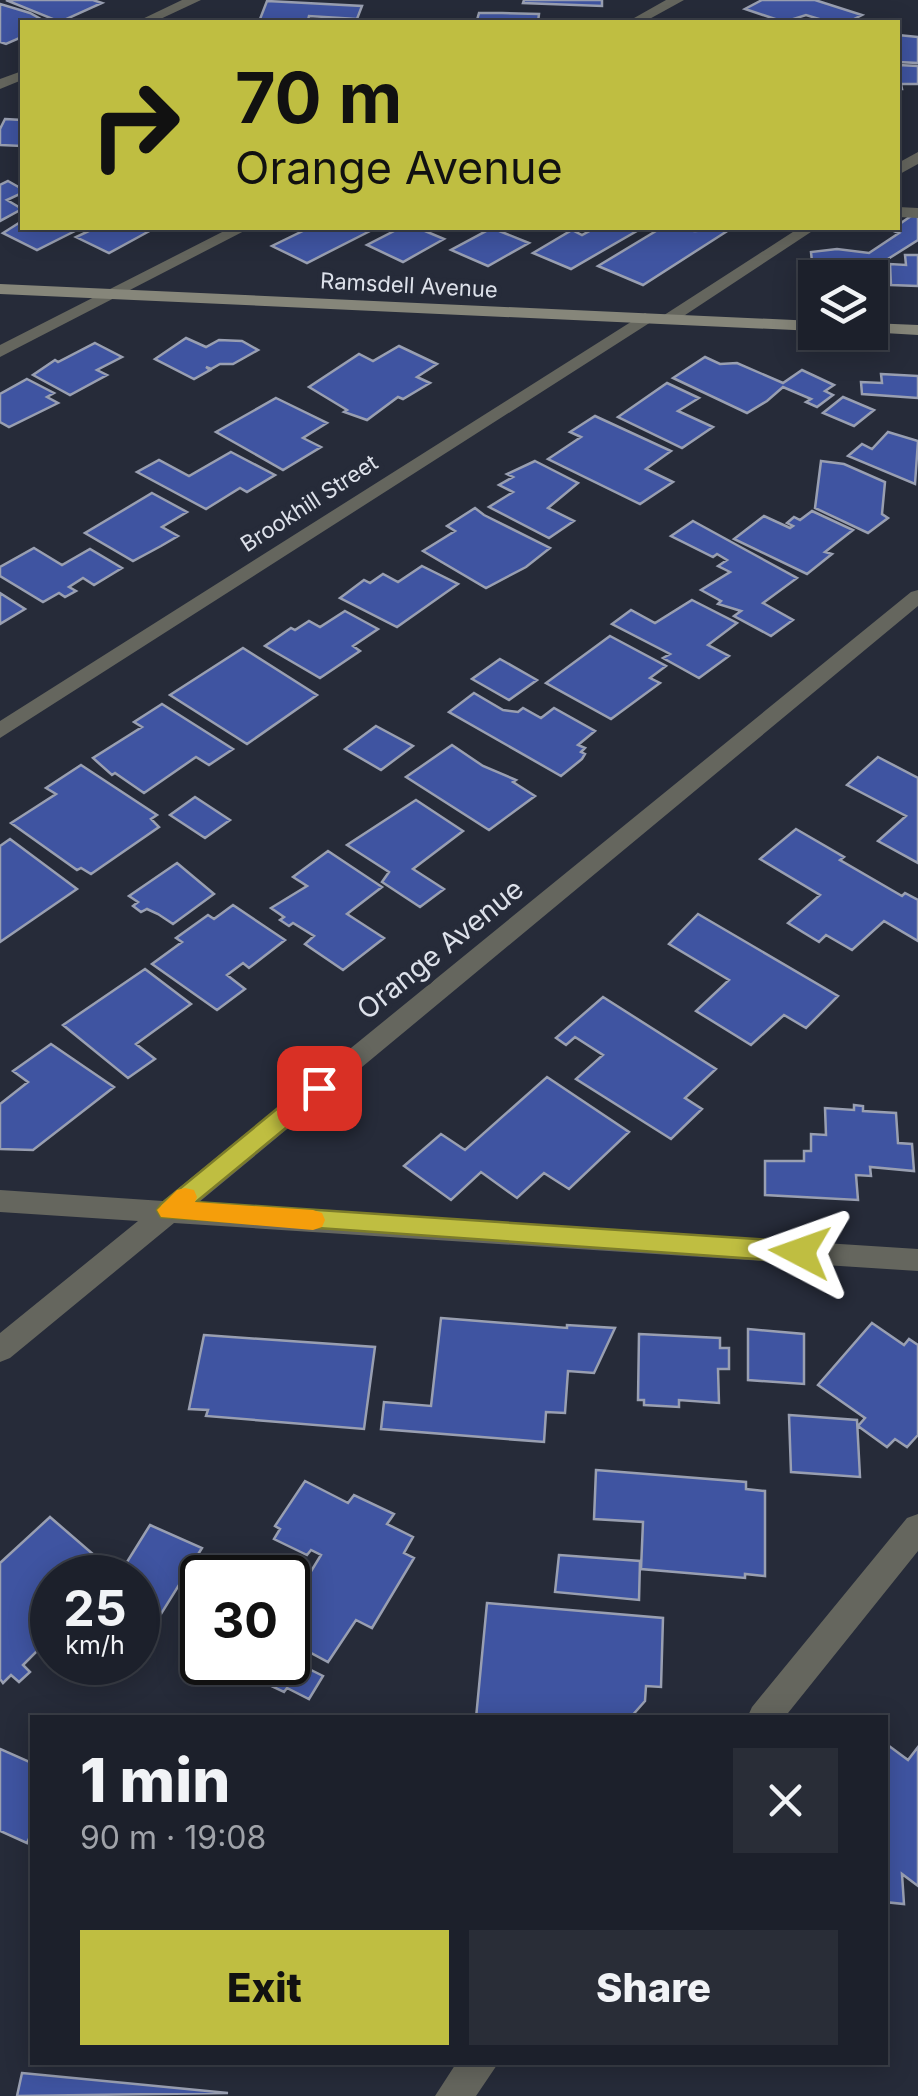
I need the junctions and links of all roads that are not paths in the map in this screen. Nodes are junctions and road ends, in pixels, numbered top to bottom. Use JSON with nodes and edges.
{"nodes":[{"id":1,"x":194,"y":0,"type":"edge"},
{"id":2,"x":677,"y":0,"type":"edge"},
{"id":3,"x":148,"y":20,"type":"edge"},
{"id":4,"x":638,"y":20,"type":"edge"},
{"id":5,"x":238,"y":230,"type":"edge"},
{"id":6,"x":806,"y":230,"type":"edge"},
{"id":7,"x":0,"y":289,"type":"edge"},
{"id":8,"x":116,"y":294,"type":"junction"},
{"id":9,"x":646,"y":318,"type":"junction"},
{"id":10,"x":668,"y":319,"type":"junction"},
{"id":11,"x":798,"y":325,"type":"edge"},
{"id":12,"x":888,"y":329,"type":"edge"},
{"id":13,"x":918,"y":330,"type":"edge"},
{"id":14,"x":0,"y":352,"type":"edge"},
{"id":15,"x":918,"y":596,"type":"edge"},
{"id":16,"x":0,"y":730,"type":"edge"},
{"id":17,"x":0,"y":1201,"type":"edge"},
{"id":18,"x":169,"y":1210,"type":"junction"},
{"id":19,"x":918,"y":1260,"type":"edge"},
{"id":20,"x":0,"y":1350,"type":"edge"},
{"id":21,"x":918,"y":1528,"type":"edge"},
{"id":22,"x":765,"y":1715,"type":"edge"},
{"id":23,"x":478,"y":2065,"type":"edge"},
{"id":24,"x":453,"y":2096,"type":"edge"}],
"edges":[{"from":1,"to":3,"type":"street"},
{"from":2,"to":4,"type":"street"},
{"from":5,"to":8,"type":"street"},
{"from":6,"to":10,"type":"street"},
{"from":7,"to":8,"type":"street","name":"Ramsdell Avenue"},
{"from":8,"to":9,"type":"street","name":"Ramsdell Avenue"},
{"from":8,"to":14,"type":"street"},
{"from":9,"to":10,"type":"street","name":"Ramsdell Avenue"},
{"from":9,"to":16,"type":"street","name":"Brookhill Street"},
{"from":10,"to":11,"type":"street","name":"Ramsdell Avenue"},
{"from":12,"to":13,"type":"street"},
{"from":15,"to":18,"type":"street","name":"Orange Avenue"},
{"from":17,"to":18,"type":"street"},
{"from":18,"to":19,"type":"street"},
{"from":18,"to":20,"type":"street","name":"Orange Avenue"},
{"from":21,"to":22,"type":"street"},
{"from":23,"to":24,"type":"street"}]}
